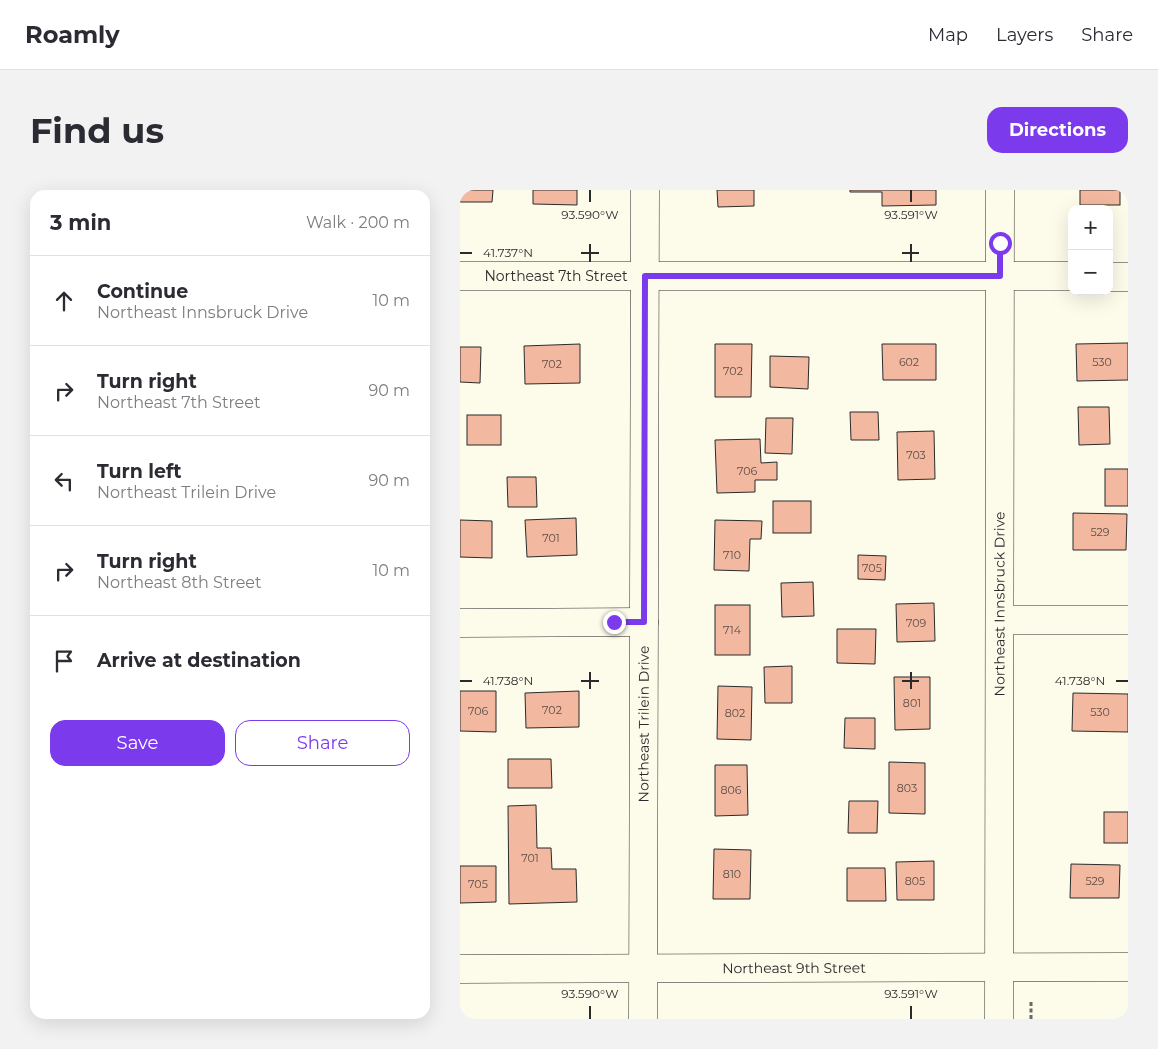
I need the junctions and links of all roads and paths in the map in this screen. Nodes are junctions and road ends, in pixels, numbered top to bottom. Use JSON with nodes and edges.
{"nodes":[{"id":1,"x":646,"y":190,"type":"edge"},
{"id":2,"x":1000,"y":190,"type":"edge"},
{"id":3,"x":460,"y":276,"type":"edge"},
{"id":4,"x":645,"y":276,"type":"junction"},
{"id":5,"x":1000,"y":276,"type":"junction"},
{"id":6,"x":1068,"y":276,"type":"edge"},
{"id":7,"x":1113,"y":276,"type":"edge"},
{"id":8,"x":1128,"y":276,"type":"edge"},
{"id":9,"x":1000,"y":620,"type":"junction"},
{"id":10,"x":1128,"y":620,"type":"edge"},
{"id":11,"x":644,"y":622,"type":"junction"},
{"id":12,"x":460,"y":623,"type":"edge"},
{"id":13,"x":643,"y":967,"type":"junction"},
{"id":14,"x":999,"y":967,"type":"junction"},
{"id":15,"x":1128,"y":967,"type":"edge"},
{"id":16,"x":460,"y":968,"type":"edge"},
{"id":17,"x":1031,"y":1002,"type":"dead end"},
{"id":18,"x":643,"y":1019,"type":"edge"},
{"id":19,"x":999,"y":1019,"type":"edge"},
{"id":20,"x":1031,"y":1019,"type":"edge"}],
"edges":[{"from":1,"to":4,"type":"street","name":"Northeast Trilein Drive"},
{"from":2,"to":5,"type":"street","name":"Northeast Innsbruck Drive"},
{"from":3,"to":4,"type":"street","name":"Northeast 7th Street"},
{"from":4,"to":5,"type":"street","name":"Northeast 7th Street"},
{"from":4,"to":11,"type":"street","name":"Northeast Trilein Drive"},
{"from":5,"to":6,"type":"street","name":"Northeast 7th Street"},
{"from":5,"to":9,"type":"street","name":"Northeast Innsbruck Drive"},
{"from":7,"to":8,"type":"street"},
{"from":9,"to":10,"type":"street"},
{"from":9,"to":14,"type":"street","name":"Northeast Innsbruck Drive"},
{"from":11,"to":12,"type":"street"},
{"from":11,"to":13,"type":"street","name":"Northeast Trilein Drive"},
{"from":13,"to":14,"type":"street","name":"Northeast 9th Street"},
{"from":13,"to":16,"type":"street","name":"Northeast 9th Street"},
{"from":13,"to":18,"type":"street","name":"Northeast Trilein Drive"},
{"from":14,"to":15,"type":"street","name":"Northeast 9th Street"},
{"from":14,"to":19,"type":"street","name":"Northeast Innsbruck Drive"},
{"from":17,"to":20,"type":"path"}]}
